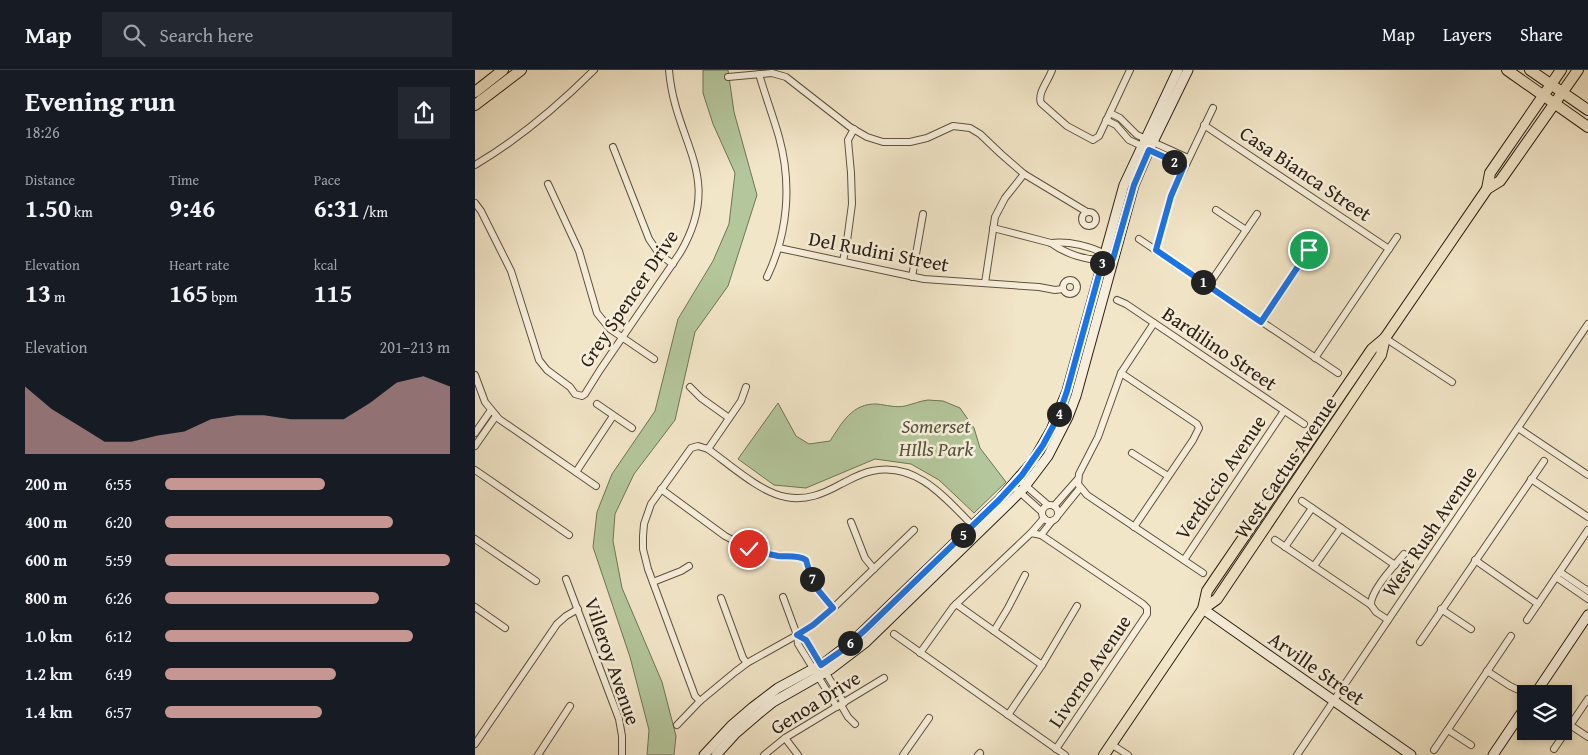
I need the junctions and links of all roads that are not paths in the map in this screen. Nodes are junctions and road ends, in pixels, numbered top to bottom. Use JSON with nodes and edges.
{"nodes":[{"id":1,"x":503,"y":70,"type":"edge"},
{"id":2,"x":521,"y":70,"type":"edge"},
{"id":3,"x":594,"y":70,"type":"edge"},
{"id":4,"x":669,"y":70,"type":"edge"},
{"id":5,"x":1052,"y":70,"type":"edge"},
{"id":6,"x":1130,"y":70,"type":"edge"},
{"id":7,"x":1178,"y":70,"type":"edge"},
{"id":8,"x":1188,"y":70,"type":"edge"},
{"id":9,"x":1507,"y":70,"type":"edge"},
{"id":10,"x":1530,"y":70,"type":"edge"},
{"id":11,"x":1561,"y":70,"type":"edge"},
{"id":12,"x":1578,"y":70,"type":"edge"},
{"id":13,"x":759,"y":74,"type":"junction"},
{"id":14,"x":728,"y":77,"type":"dead end"},
{"id":15,"x":1556,"y":89,"type":"junction"},
{"id":16,"x":475,"y":92,"type":"edge"},
{"id":17,"x":1548,"y":100,"type":"junction"},
{"id":18,"x":475,"y":105,"type":"edge"},
{"id":19,"x":1213,"y":108,"type":"dead end"},
{"id":20,"x":1588,"y":110,"type":"edge"},
{"id":21,"x":1110,"y":112,"type":"junction"},
{"id":22,"x":1106,"y":120,"type":"junction"},
{"id":23,"x":1204,"y":125,"type":"junction"},
{"id":24,"x":1588,"y":127,"type":"edge"},
{"id":25,"x":854,"y":129,"type":"junction"},
{"id":26,"x":1147,"y":144,"type":"junction"},
{"id":27,"x":613,"y":147,"type":"dead end"},
{"id":28,"x":1188,"y":158,"type":"junction"},
{"id":29,"x":475,"y":165,"type":"edge"},
{"id":30,"x":1184,"y":166,"type":"junction"},
{"id":31,"x":1024,"y":174,"type":"junction"},
{"id":32,"x":548,"y":184,"type":"dead end"},
{"id":33,"x":475,"y":203,"type":"edge"},
{"id":34,"x":1216,"y":210,"type":"dead end"},
{"id":35,"x":1087,"y":212,"type":"dead end"},
{"id":36,"x":923,"y":214,"type":"dead end"},
{"id":37,"x":1257,"y":214,"type":"dead end"},
{"id":38,"x":993,"y":228,"type":"junction"},
{"id":39,"x":1246,"y":230,"type":"junction"},
{"id":40,"x":1397,"y":237,"type":"dead end"},
{"id":41,"x":1139,"y":239,"type":"dead end"},
{"id":42,"x":1051,"y":243,"type":"junction"},
{"id":43,"x":779,"y":248,"type":"junction"},
{"id":44,"x":1389,"y":249,"type":"junction"},
{"id":45,"x":1156,"y":250,"type":"junction"},
{"id":46,"x":1309,"y":250,"type":"dead end"},
{"id":47,"x":1104,"y":257,"type":"junction"},
{"id":48,"x":1113,"y":259,"type":"junction"},
{"id":49,"x":843,"y":261,"type":"junction"},
{"id":50,"x":673,"y":264,"type":"junction"},
{"id":51,"x":767,"y":277,"type":"dead end"},
{"id":52,"x":912,"y":277,"type":"junction"},
{"id":53,"x":985,"y":283,"type":"junction"},
{"id":54,"x":1208,"y":286,"type":"junction"},
{"id":55,"x":1063,"y":289,"type":"dead end"},
{"id":56,"x":1117,"y":300,"type":"dead end"},
{"id":57,"x":1261,"y":322,"type":"junction"},
{"id":58,"x":1153,"y":323,"type":"junction"},
{"id":59,"x":1588,"y":324,"type":"edge"},
{"id":60,"x":622,"y":338,"type":"junction"},
{"id":61,"x":1385,"y":338,"type":"junction"},
{"id":62,"x":1315,"y":358,"type":"junction"},
{"id":63,"x":654,"y":359,"type":"dead end"},
{"id":64,"x":1121,"y":373,"type":"junction"},
{"id":65,"x":1338,"y":373,"type":"dead end"},
{"id":66,"x":475,"y":375,"type":"edge"},
{"id":67,"x":1453,"y":382,"type":"dead end"},
{"id":68,"x":691,"y":387,"type":"dead end"},
{"id":69,"x":746,"y":387,"type":"dead end"},
{"id":70,"x":597,"y":404,"type":"dead end"},
{"id":71,"x":491,"y":410,"type":"junction"},
{"id":72,"x":1284,"y":411,"type":"junction"},
{"id":73,"x":496,"y":416,"type":"junction"},
{"id":74,"x":613,"y":416,"type":"junction"},
{"id":75,"x":729,"y":418,"type":"junction"},
{"id":76,"x":1304,"y":424,"type":"dead end"},
{"id":77,"x":632,"y":428,"type":"dead end"},
{"id":78,"x":1518,"y":428,"type":"junction"},
{"id":79,"x":475,"y":433,"type":"edge"},
{"id":80,"x":475,"y":446,"type":"edge"},
{"id":81,"x":708,"y":449,"type":"junction"},
{"id":82,"x":1132,"y":453,"type":"dead end"},
{"id":83,"x":1544,"y":461,"type":"dead end"},
{"id":84,"x":475,"y":470,"type":"edge"},
{"id":85,"x":575,"y":472,"type":"junction"},
{"id":86,"x":1588,"y":475,"type":"edge"},
{"id":87,"x":1169,"y":476,"type":"junction"},
{"id":88,"x":1531,"y":479,"type":"junction"},
{"id":89,"x":1015,"y":482,"type":"junction"},
{"id":90,"x":1078,"y":484,"type":"junction"},
{"id":91,"x":597,"y":486,"type":"dead end"},
{"id":92,"x":661,"y":489,"type":"junction"},
{"id":93,"x":1023,"y":489,"type":"junction"},
{"id":94,"x":1302,"y":501,"type":"dead end"},
{"id":95,"x":1051,"y":506,"type":"junction"},
{"id":96,"x":1312,"y":508,"type":"junction"},
{"id":97,"x":1059,"y":514,"type":"junction"},
{"id":98,"x":1043,"y":515,"type":"junction"},
{"id":99,"x":1588,"y":517,"type":"edge"},
{"id":100,"x":1052,"y":521,"type":"junction"},
{"id":101,"x":851,"y":522,"type":"dead end"},
{"id":102,"x":1134,"y":527,"type":"junction"},
{"id":103,"x":1341,"y":528,"type":"junction"},
{"id":104,"x":976,"y":529,"type":"junction"},
{"id":105,"x":914,"y":530,"type":"dead end"},
{"id":106,"x":1588,"y":530,"type":"edge"},
{"id":107,"x":1036,"y":533,"type":"junction"},
{"id":108,"x":569,"y":535,"type":"dead end"},
{"id":109,"x":475,"y":538,"type":"edge"},
{"id":110,"x":1275,"y":540,"type":"dead end"},
{"id":111,"x":1285,"y":546,"type":"junction"},
{"id":112,"x":1404,"y":554,"type":"dead end"},
{"id":113,"x":1183,"y":560,"type":"junction"},
{"id":114,"x":1475,"y":560,"type":"junction"},
{"id":115,"x":1395,"y":565,"type":"junction"},
{"id":116,"x":689,"y":566,"type":"dead end"},
{"id":117,"x":1314,"y":566,"type":"junction"},
{"id":118,"x":874,"y":569,"type":"junction"},
{"id":119,"x":1203,"y":574,"type":"dead end"},
{"id":120,"x":1025,"y":575,"type":"dead end"},
{"id":121,"x":1558,"y":575,"type":"junction"},
{"id":122,"x":566,"y":579,"type":"dead end"},
{"id":123,"x":536,"y":581,"type":"dead end"},
{"id":124,"x":653,"y":582,"type":"junction"},
{"id":125,"x":1588,"y":591,"type":"edge"},
{"id":126,"x":783,"y":597,"type":"dead end"},
{"id":127,"x":721,"y":598,"type":"dead end"},
{"id":128,"x":1588,"y":600,"type":"edge"},
{"id":129,"x":956,"y":604,"type":"junction"},
{"id":130,"x":1538,"y":604,"type":"junction"},
{"id":131,"x":1371,"y":605,"type":"junction"},
{"id":132,"x":1077,"y":606,"type":"dead end"},
{"id":133,"x":475,"y":607,"type":"edge"},
{"id":134,"x":833,"y":608,"type":"junction"},
{"id":135,"x":578,"y":609,"type":"junction"},
{"id":136,"x":1203,"y":609,"type":"junction"},
{"id":137,"x":1441,"y":610,"type":"junction"},
{"id":138,"x":1588,"y":615,"type":"edge"},
{"id":139,"x":1388,"y":620,"type":"junction"},
{"id":140,"x":1527,"y":620,"type":"dead end"},
{"id":141,"x":505,"y":628,"type":"dead end"},
{"id":142,"x":1471,"y":628,"type":"dead end"},
{"id":143,"x":994,"y":630,"type":"junction"},
{"id":144,"x":894,"y":634,"type":"dead end"},
{"id":145,"x":797,"y":635,"type":"junction"},
{"id":146,"x":1511,"y":636,"type":"dead end"},
{"id":147,"x":1420,"y":642,"type":"dead end"},
{"id":148,"x":920,"y":653,"type":"junction"},
{"id":149,"x":747,"y":663,"type":"junction"},
{"id":150,"x":1042,"y":665,"type":"junction"},
{"id":151,"x":820,"y":671,"type":"junction"},
{"id":152,"x":1487,"y":671,"type":"junction"},
{"id":153,"x":884,"y":678,"type":"dead end"},
{"id":154,"x":1541,"y":685,"type":"edge"},
{"id":155,"x":1517,"y":689,"type":"edge"},
{"id":156,"x":1588,"y":699,"type":"edge"},
{"id":157,"x":700,"y":701,"type":"junction"},
{"id":158,"x":1334,"y":701,"type":"junction"},
{"id":159,"x":841,"y":705,"type":"junction"},
{"id":160,"x":570,"y":706,"type":"dead end"},
{"id":161,"x":1008,"y":715,"type":"junction"},
{"id":162,"x":1572,"y":717,"type":"edge"},
{"id":163,"x":929,"y":718,"type":"dead end"},
{"id":164,"x":1517,"y":719,"type":"edge"},
{"id":165,"x":855,"y":724,"type":"dead end"},
{"id":166,"x":677,"y":725,"type":"dead end"},
{"id":167,"x":1572,"y":726,"type":"edge"},
{"id":168,"x":1448,"y":730,"type":"junction"},
{"id":169,"x":1588,"y":737,"type":"edge"},
{"id":170,"x":785,"y":738,"type":"junction"},
{"id":171,"x":1558,"y":740,"type":"edge"},
{"id":172,"x":475,"y":744,"type":"edge"},
{"id":173,"x":1111,"y":744,"type":"junction"},
{"id":174,"x":1471,"y":745,"type":"dead end"},
{"id":175,"x":1056,"y":749,"type":"junction"},
{"id":176,"x":1554,"y":749,"type":"dead end"},
{"id":177,"x":1434,"y":750,"type":"dead end"},
{"id":178,"x":537,"y":755,"type":"edge"},
{"id":179,"x":622,"y":755,"type":"edge"},
{"id":180,"x":704,"y":755,"type":"edge"},
{"id":181,"x":717,"y":755,"type":"edge"},
{"id":182,"x":764,"y":755,"type":"edge"},
{"id":183,"x":798,"y":755,"type":"edge"},
{"id":184,"x":903,"y":755,"type":"edge"},
{"id":185,"x":1065,"y":755,"type":"edge"},
{"id":186,"x":1104,"y":755,"type":"edge"},
{"id":187,"x":1128,"y":755,"type":"edge"},
{"id":188,"x":1297,"y":755,"type":"edge"},
{"id":189,"x":1411,"y":755,"type":"edge"},
{"id":190,"x":1493,"y":755,"type":"edge"}],
"edges":[{"from":1,"to":16,"type":"main road"},
{"from":2,"to":18,"type":"main road"},
{"from":3,"to":29,"type":"street"},
{"from":4,"to":50,"type":"street","name":"Grey Spencer Drive"},
{"from":5,"to":22,"type":"street"},
{"from":6,"to":21,"type":"street"},
{"from":7,"to":26,"type":"main road"},
{"from":8,"to":26,"type":"main road"},
{"from":9,"to":17,"type":"main road"},
{"from":10,"to":15,"type":"main road"},
{"from":11,"to":15,"type":"main road","name":"West Cactus Avenue"},
{"from":12,"to":15,"type":"main road","name":"West Cactus Avenue"},
{"from":13,"to":14,"type":"street"},
{"from":13,"to":25,"type":"street"},
{"from":13,"to":43,"type":"street"},
{"from":15,"to":17,"type":"main road","name":"West Cactus Avenue"},
{"from":15,"to":20,"type":"main road"},
{"from":17,"to":24,"type":"main road"},
{"from":17,"to":61,"type":"main road","name":"West Cactus Avenue"},
{"from":19,"to":23,"type":"street"},
{"from":21,"to":22,"type":"street"},
{"from":21,"to":26,"type":"street"},
{"from":22,"to":26,"type":"street"},
{"from":23,"to":28,"type":"street"},
{"from":23,"to":44,"type":"street","name":"Casa Bianca Street"},
{"from":25,"to":31,"type":"street"},
{"from":25,"to":49,"type":"street"},
{"from":26,"to":28,"type":"street"},
{"from":26,"to":30,"type":"street"},
{"from":26,"to":47,"type":"main road"},
{"from":26,"to":48,"type":"main road"},
{"from":27,"to":50,"type":"street"},
{"from":28,"to":30,"type":"street"},
{"from":30,"to":45,"type":"street"},
{"from":31,"to":35,"type":"street"},
{"from":31,"to":38,"type":"street"},
{"from":32,"to":60,"type":"street"},
{"from":33,"to":60,"type":"street","name":"Grey Spencer Drive"},
{"from":34,"to":39,"type":"street"},
{"from":36,"to":52,"type":"street"},
{"from":37,"to":39,"type":"street"},
{"from":38,"to":42,"type":"street"},
{"from":38,"to":53,"type":"street"},
{"from":39,"to":54,"type":"street"},
{"from":40,"to":44,"type":"street"},
{"from":41,"to":45,"type":"street"},
{"from":42,"to":47,"type":"street"},
{"from":42,"to":47,"type":"street"},
{"from":43,"to":49,"type":"street","name":"Del Rudini Street"},
{"from":43,"to":51,"type":"street"},
{"from":44,"to":62,"type":"street"},
{"from":45,"to":54,"type":"street"},
{"from":46,"to":57,"type":"street"},
{"from":47,"to":48,"type":"street"},
{"from":47,"to":89,"type":"main road"},
{"from":48,"to":93,"type":"main road"},
{"from":49,"to":52,"type":"street","name":"Del Rudini Street"},
{"from":50,"to":60,"type":"street","name":"Grey Spencer Drive"},
{"from":52,"to":53,"type":"street","name":"Del Rudini Street"},
{"from":53,"to":55,"type":"street","name":"Del Rudini Street"},
{"from":54,"to":57,"type":"street"},
{"from":56,"to":58,"type":"street","name":"Bardilino Street"},
{"from":57,"to":62,"type":"street"},
{"from":58,"to":64,"type":"street"},
{"from":58,"to":72,"type":"street","name":"Bardilino Street"},
{"from":59,"to":78,"type":"street","name":"West Rush Avenue"},
{"from":60,"to":63,"type":"street"},
{"from":61,"to":67,"type":"street"},
{"from":61,"to":136,"type":"main road","name":"West Cactus Avenue"},
{"from":62,"to":65,"type":"street"},
{"from":64,"to":87,"type":"street"},
{"from":64,"to":90,"type":"street"},
{"from":66,"to":71,"type":"street"},
{"from":68,"to":75,"type":"street"},
{"from":69,"to":75,"type":"street"},
{"from":70,"to":74,"type":"street"},
{"from":71,"to":73,"type":"street"},
{"from":71,"to":79,"type":"street"},
{"from":72,"to":76,"type":"street","name":"Bardilino Street"},
{"from":72,"to":113,"type":"street","name":"Verdiccio Avenue"},
{"from":73,"to":80,"type":"street"},
{"from":73,"to":85,"type":"street"},
{"from":74,"to":77,"type":"street"},
{"from":74,"to":85,"type":"street"},
{"from":75,"to":81,"type":"street"},
{"from":78,"to":86,"type":"street"},
{"from":78,"to":139,"type":"street","name":"West Rush Avenue"},
{"from":81,"to":92,"type":"street"},
{"from":81,"to":104,"type":"street"},
{"from":82,"to":87,"type":"street"},
{"from":83,"to":88,"type":"street"},
{"from":84,"to":108,"type":"street"},
{"from":85,"to":91,"type":"street"},
{"from":87,"to":102,"type":"street"},
{"from":88,"to":99,"type":"street"},
{"from":88,"to":114,"type":"street"},
{"from":89,"to":93,"type":"street"},
{"from":89,"to":104,"type":"main road"},
{"from":90,"to":95,"type":"street"},
{"from":90,"to":97,"type":"street"},
{"from":90,"to":102,"type":"street"},
{"from":92,"to":124,"type":"street"},
{"from":92,"to":134,"type":"street"},
{"from":93,"to":95,"type":"street"},
{"from":93,"to":98,"type":"street"},
{"from":93,"to":104,"type":"main road"},
{"from":94,"to":96,"type":"street"},
{"from":95,"to":97,"type":"street"},
{"from":95,"to":98,"type":"street"},
{"from":96,"to":103,"type":"street"},
{"from":96,"to":111,"type":"street"},
{"from":97,"to":100,"type":"street"},
{"from":98,"to":100,"type":"street"},
{"from":98,"to":107,"type":"street"},
{"from":100,"to":107,"type":"street"},
{"from":101,"to":118,"type":"street"},
{"from":102,"to":113,"type":"street"},
{"from":103,"to":115,"type":"street"},
{"from":103,"to":117,"type":"street"},
{"from":104,"to":151,"type":"main road"},
{"from":105,"to":118,"type":"street"},
{"from":106,"to":121,"type":"street"},
{"from":107,"to":129,"type":"street"},
{"from":107,"to":175,"type":"street","name":"Livorno Avenue"},
{"from":109,"to":123,"type":"street"},
{"from":110,"to":111,"type":"street"},
{"from":111,"to":117,"type":"street"},
{"from":112,"to":115,"type":"street"},
{"from":113,"to":119,"type":"street"},
{"from":114,"to":130,"type":"street"},
{"from":114,"to":137,"type":"street"},
{"from":115,"to":131,"type":"street"},
{"from":116,"to":124,"type":"street"},
{"from":117,"to":131,"type":"street"},
{"from":118,"to":134,"type":"street"},
{"from":120,"to":143,"type":"street"},
{"from":121,"to":125,"type":"street"},
{"from":121,"to":128,"type":"street"},
{"from":121,"to":130,"type":"street"},
{"from":122,"to":135,"type":"street","name":"Villeroy Avenue"},
{"from":124,"to":157,"type":"street"},
{"from":126,"to":145,"type":"street"},
{"from":127,"to":149,"type":"street"},
{"from":129,"to":143,"type":"street"},
{"from":129,"to":148,"type":"street"},
{"from":130,"to":140,"type":"street"},
{"from":131,"to":139,"type":"street"},
{"from":132,"to":150,"type":"street"},
{"from":133,"to":141,"type":"street"},
{"from":134,"to":145,"type":"street"},
{"from":135,"to":172,"type":"street"},
{"from":135,"to":179,"type":"street","name":"Villeroy Avenue"},
{"from":136,"to":158,"type":"main road","name":"Arville Street"},
{"from":136,"to":173,"type":"main road","name":"West Cactus Avenue"},
{"from":137,"to":142,"type":"street"},
{"from":137,"to":147,"type":"street"},
{"from":138,"to":154,"type":"main road"},
{"from":139,"to":158,"type":"street","name":"West Rush Avenue"},
{"from":143,"to":150,"type":"street"},
{"from":144,"to":148,"type":"street"},
{"from":145,"to":149,"type":"street"},
{"from":145,"to":151,"type":"street"},
{"from":146,"to":152,"type":"street"},
{"from":148,"to":161,"type":"street"},
{"from":149,"to":157,"type":"street"},
{"from":150,"to":161,"type":"street"},
{"from":151,"to":159,"type":"street"},
{"from":151,"to":180,"type":"main road"},
{"from":151,"to":181,"type":"main road"},
{"from":152,"to":155,"type":"street"},
{"from":152,"to":168,"type":"street"},
{"from":153,"to":159,"type":"street","name":"Genoa Drive"},
{"from":156,"to":162,"type":"street"},
{"from":157,"to":166,"type":"street"},
{"from":158,"to":188,"type":"street","name":"West Rush Avenue"},
{"from":158,"to":189,"type":"main road","name":"Arville Street"},
{"from":159,"to":165,"type":"street"},
{"from":159,"to":170,"type":"street","name":"Genoa Drive"},
{"from":160,"to":178,"type":"street"},
{"from":161,"to":175,"type":"street"},
{"from":163,"to":184,"type":"street"},
{"from":164,"to":190,"type":"main road"},
{"from":167,"to":169,"type":"street"},
{"from":168,"to":174,"type":"street"},
{"from":168,"to":177,"type":"street"},
{"from":170,"to":182,"type":"street","name":"Genoa Drive"},
{"from":170,"to":183,"type":"street"},
{"from":171,"to":176,"type":"street"},
{"from":173,"to":186,"type":"main road","name":"West Cactus Avenue"},
{"from":173,"to":187,"type":"street"},
{"from":175,"to":185,"type":"street"}]}
